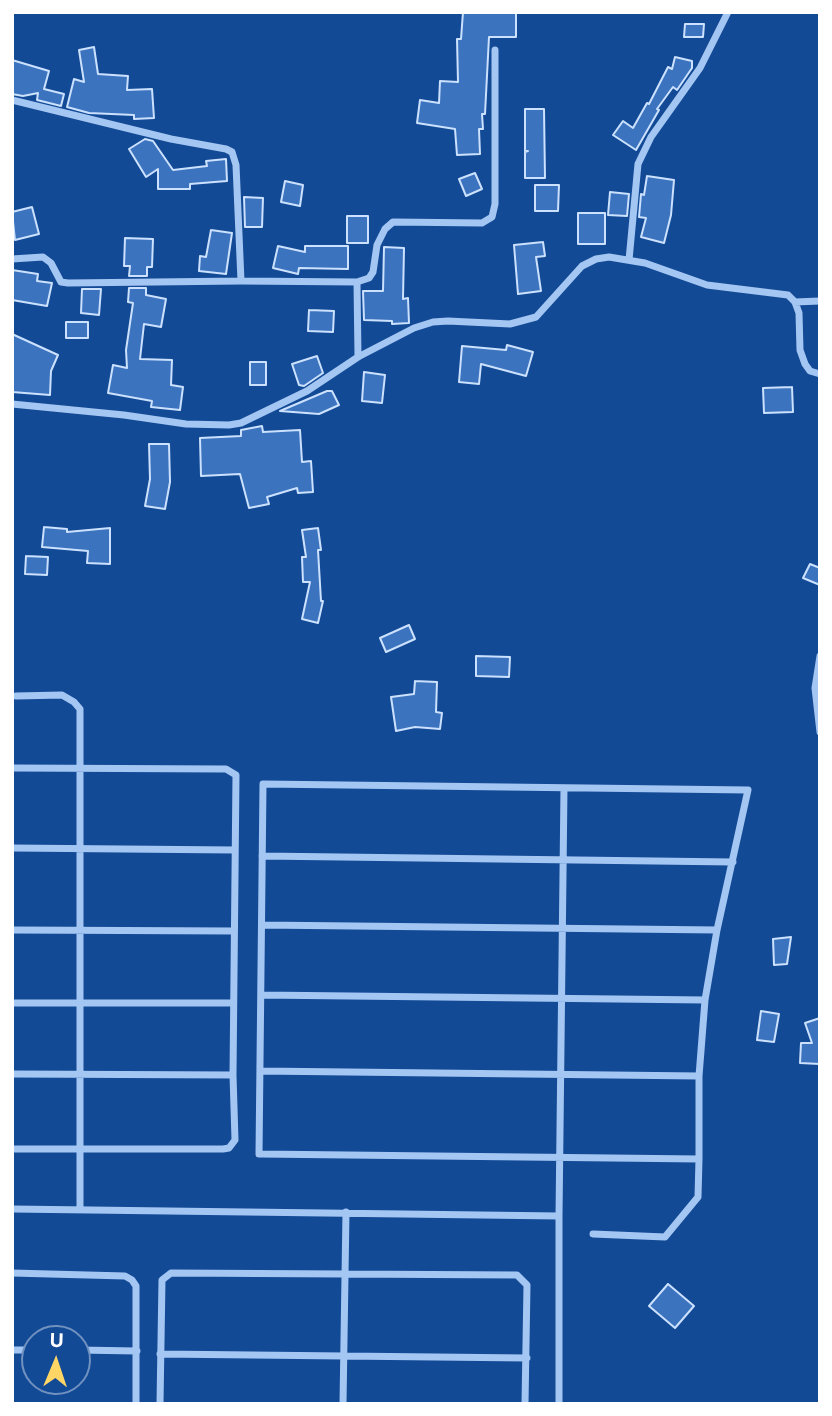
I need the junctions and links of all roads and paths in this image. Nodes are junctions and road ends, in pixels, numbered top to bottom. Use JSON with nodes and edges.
{"nodes":[{"id":1,"x":728,"y":12,"type":"edge"},
{"id":2,"x":495,"y":50,"type":"dead end"},
{"id":3,"x":12,"y":100,"type":"edge"},
{"id":4,"x":12,"y":259,"type":"edge"},
{"id":5,"x":629,"y":260,"type":"junction"},
{"id":6,"x":241,"y":281,"type":"junction"},
{"id":7,"x":357,"y":282,"type":"junction"},
{"id":8,"x":795,"y":302,"type":"junction"},
{"id":9,"x":820,"y":302,"type":"edge"},
{"id":10,"x":358,"y":357,"type":"junction"},
{"id":11,"x":820,"y":374,"type":"edge"},
{"id":12,"x":12,"y":404,"type":"edge"},
{"id":13,"x":820,"y":656,"type":"edge"},
{"id":14,"x":16,"y":696,"type":"dead end"},
{"id":15,"x":820,"y":732,"type":"edge"},
{"id":16,"x":12,"y":768,"type":"edge"},
{"id":17,"x":80,"y":768,"type":"junction"},
{"id":18,"x":564,"y":788,"type":"junction"},
{"id":19,"x":12,"y":848,"type":"edge"},
{"id":20,"x":80,"y":849,"type":"junction"},
{"id":21,"x":234,"y":850,"type":"junction"},
{"id":22,"x":262,"y":856,"type":"junction"},
{"id":23,"x":564,"y":860,"type":"junction"},
{"id":24,"x":733,"y":862,"type":"junction"},
{"id":25,"x":262,"y":925,"type":"junction"},
{"id":26,"x":562,"y":929,"type":"junction"},
{"id":27,"x":12,"y":930,"type":"edge"},
{"id":28,"x":80,"y":930,"type":"junction"},
{"id":29,"x":716,"y":930,"type":"junction"},
{"id":30,"x":234,"y":931,"type":"junction"},
{"id":31,"x":261,"y":995,"type":"junction"},
{"id":32,"x":562,"y":999,"type":"junction"},
{"id":33,"x":705,"y":1000,"type":"junction"},
{"id":34,"x":12,"y":1003,"type":"edge"},
{"id":35,"x":80,"y":1003,"type":"junction"},
{"id":36,"x":233,"y":1003,"type":"junction"},
{"id":37,"x":260,"y":1071,"type":"junction"},
{"id":38,"x":12,"y":1074,"type":"edge"},
{"id":39,"x":80,"y":1074,"type":"junction"},
{"id":40,"x":233,"y":1075,"type":"junction"},
{"id":41,"x":561,"y":1075,"type":"junction"},
{"id":42,"x":699,"y":1076,"type":"junction"},
{"id":43,"x":12,"y":1149,"type":"edge"},
{"id":44,"x":80,"y":1149,"type":"junction"},
{"id":45,"x":560,"y":1157,"type":"junction"},
{"id":46,"x":699,"y":1159,"type":"junction"},
{"id":47,"x":12,"y":1209,"type":"edge"},
{"id":48,"x":80,"y":1210,"type":"junction"},
{"id":49,"x":346,"y":1212,"type":"junction"},
{"id":50,"x":559,"y":1216,"type":"junction"},
{"id":51,"x":593,"y":1234,"type":"dead end"},
{"id":52,"x":12,"y":1273,"type":"edge"},
{"id":53,"x":344,"y":1273,"type":"junction"},
{"id":54,"x":91,"y":1350,"type":"edge"},
{"id":55,"x":136,"y":1351,"type":"junction"},
{"id":56,"x":160,"y":1354,"type":"junction"},
{"id":57,"x":344,"y":1356,"type":"junction"},
{"id":58,"x":527,"y":1358,"type":"junction"},
{"id":59,"x":136,"y":1404,"type":"edge"},
{"id":60,"x":160,"y":1404,"type":"edge"},
{"id":61,"x":343,"y":1404,"type":"edge"},
{"id":62,"x":526,"y":1404,"type":"edge"},
{"id":63,"x":559,"y":1404,"type":"edge"}],
"edges":[{"from":1,"to":5,"type":"street"},
{"from":2,"to":7,"type":"street"},
{"from":3,"to":6,"type":"street"},
{"from":4,"to":6,"type":"street"},
{"from":5,"to":8,"type":"street"},
{"from":5,"to":10,"type":"street"},
{"from":6,"to":7,"type":"street"},
{"from":7,"to":10,"type":"street"},
{"from":8,"to":9,"type":"street"},
{"from":8,"to":11,"type":"street"},
{"from":10,"to":12,"type":"street"},
{"from":13,"to":15,"type":"street"},
{"from":14,"to":17,"type":"street"},
{"from":16,"to":17,"type":"street"},
{"from":17,"to":20,"type":"street"},
{"from":17,"to":21,"type":"street"},
{"from":18,"to":22,"type":"street"},
{"from":18,"to":23,"type":"street"},
{"from":18,"to":24,"type":"street"},
{"from":19,"to":20,"type":"street"},
{"from":20,"to":21,"type":"street"},
{"from":20,"to":28,"type":"street"},
{"from":21,"to":30,"type":"street"},
{"from":22,"to":23,"type":"street"},
{"from":22,"to":25,"type":"street"},
{"from":23,"to":24,"type":"street"},
{"from":23,"to":26,"type":"street"},
{"from":24,"to":29,"type":"street"},
{"from":25,"to":26,"type":"street"},
{"from":25,"to":31,"type":"street"},
{"from":26,"to":29,"type":"street"},
{"from":26,"to":32,"type":"street"},
{"from":27,"to":28,"type":"street"},
{"from":28,"to":30,"type":"street"},
{"from":28,"to":35,"type":"street"},
{"from":29,"to":33,"type":"street"},
{"from":30,"to":36,"type":"street"},
{"from":31,"to":32,"type":"street"},
{"from":31,"to":37,"type":"street"},
{"from":32,"to":33,"type":"street"},
{"from":32,"to":41,"type":"street"},
{"from":33,"to":42,"type":"street"},
{"from":34,"to":35,"type":"street"},
{"from":35,"to":36,"type":"street"},
{"from":35,"to":39,"type":"street"},
{"from":36,"to":40,"type":"street"},
{"from":37,"to":41,"type":"street"},
{"from":37,"to":45,"type":"street"},
{"from":38,"to":39,"type":"street"},
{"from":39,"to":40,"type":"street"},
{"from":39,"to":44,"type":"street"},
{"from":40,"to":44,"type":"street"},
{"from":41,"to":42,"type":"street"},
{"from":41,"to":45,"type":"street"},
{"from":42,"to":46,"type":"street"},
{"from":43,"to":44,"type":"street"},
{"from":44,"to":48,"type":"street"},
{"from":45,"to":46,"type":"street"},
{"from":45,"to":50,"type":"street"},
{"from":46,"to":51,"type":"street"},
{"from":47,"to":48,"type":"street"},
{"from":48,"to":49,"type":"street"},
{"from":49,"to":50,"type":"street"},
{"from":49,"to":53,"type":"street"},
{"from":50,"to":63,"type":"street"},
{"from":52,"to":55,"type":"street"},
{"from":53,"to":56,"type":"street"},
{"from":53,"to":57,"type":"street"},
{"from":53,"to":58,"type":"street"},
{"from":54,"to":55,"type":"street"},
{"from":55,"to":59,"type":"street"},
{"from":56,"to":57,"type":"street"},
{"from":56,"to":60,"type":"street"},
{"from":57,"to":58,"type":"street"},
{"from":57,"to":61,"type":"street"},
{"from":58,"to":62,"type":"street"}]}
